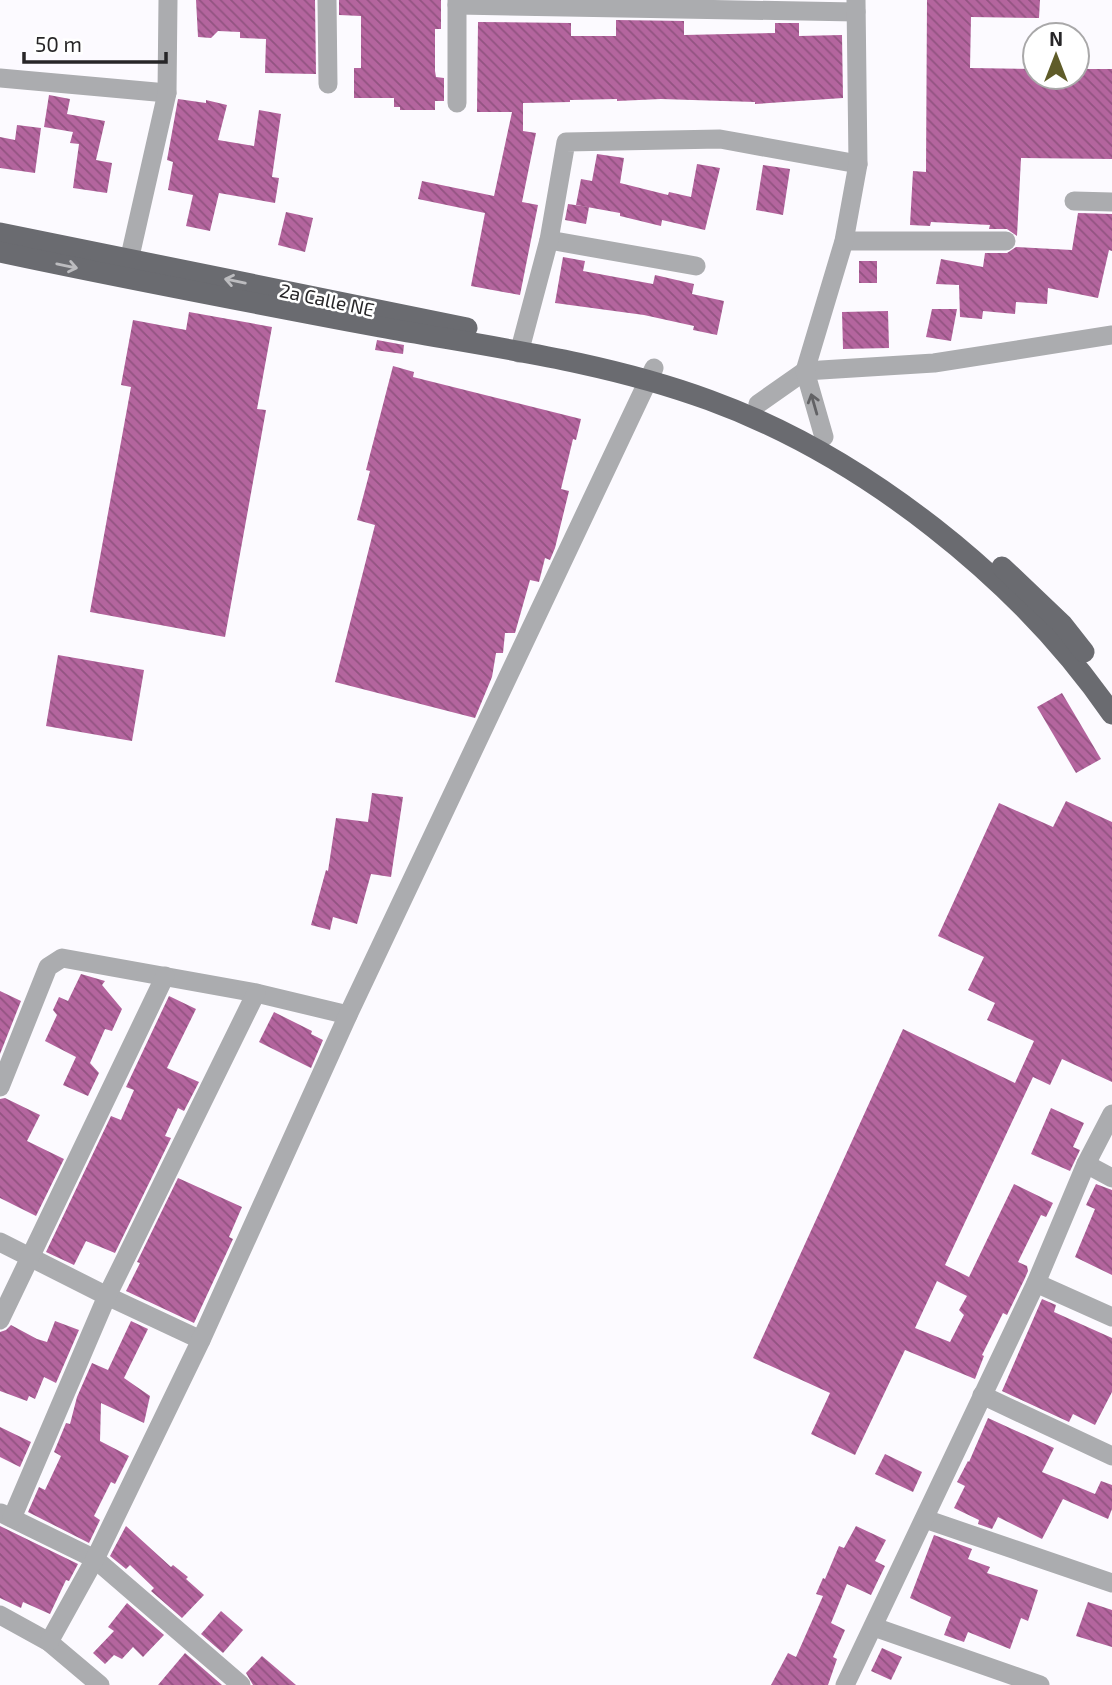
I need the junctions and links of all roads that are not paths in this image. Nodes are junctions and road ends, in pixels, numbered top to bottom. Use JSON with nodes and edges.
{"nodes":[{"id":1,"x":168,"y":0,"type":"edge"},
{"id":2,"x":327,"y":0,"type":"edge"},
{"id":3,"x":457,"y":2,"type":"edge"},
{"id":4,"x":856,"y":6,"type":"edge"},
{"id":5,"x":0,"y":78,"type":"edge"},
{"id":6,"x":328,"y":84,"type":"dead end"},
{"id":7,"x":167,"y":93,"type":"junction"},
{"id":8,"x":457,"y":103,"type":"dead end"},
{"id":9,"x":858,"y":164,"type":"junction"},
{"id":10,"x":1074,"y":201,"type":"dead end"},
{"id":11,"x":1112,"y":202,"type":"edge"},
{"id":12,"x":0,"y":233,"type":"edge"},
{"id":13,"x":549,"y":240,"type":"junction"},
{"id":14,"x":1006,"y":240,"type":"dead end"},
{"id":15,"x":844,"y":241,"type":"junction"},
{"id":16,"x":0,"y":253,"type":"edge"},
{"id":17,"x":696,"y":266,"type":"dead end"},
{"id":18,"x":127,"y":269,"type":"junction"},
{"id":19,"x":1112,"y":335,"type":"edge"},
{"id":20,"x":521,"y":346,"type":"junction"},
{"id":21,"x":805,"y":371,"type":"junction"},
{"id":22,"x":652,"y":374,"type":"junction"},
{"id":23,"x":758,"y":404,"type":"junction"},
{"id":24,"x":824,"y":437,"type":"junction"},
{"id":25,"x":1112,"y":690,"type":"edge"},
{"id":26,"x":1112,"y":713,"type":"edge"},
{"id":27,"x":165,"y":976,"type":"junction"},
{"id":28,"x":256,"y":993,"type":"junction"},
{"id":29,"x":348,"y":1015,"type":"junction"},
{"id":30,"x":0,"y":1087,"type":"edge"},
{"id":31,"x":1112,"y":1114,"type":"edge"},
{"id":32,"x":1086,"y":1164,"type":"junction"},
{"id":33,"x":1112,"y":1178,"type":"edge"},
{"id":34,"x":0,"y":1242,"type":"edge"},
{"id":35,"x":30,"y":1257,"type":"junction"},
{"id":36,"x":1036,"y":1283,"type":"junction"},
{"id":37,"x":107,"y":1296,"type":"junction"},
{"id":38,"x":1112,"y":1317,"type":"edge"},
{"id":39,"x":0,"y":1320,"type":"edge"},
{"id":40,"x":201,"y":1340,"type":"junction"},
{"id":41,"x":982,"y":1395,"type":"junction"},
{"id":42,"x":1112,"y":1456,"type":"edge"},
{"id":43,"x":6,"y":1515,"type":"edge"},
{"id":44,"x":925,"y":1519,"type":"junction"},
{"id":45,"x":95,"y":1559,"type":"junction"},
{"id":46,"x":1112,"y":1583,"type":"edge"},
{"id":47,"x":1,"y":1617,"type":"edge"},
{"id":48,"x":874,"y":1627,"type":"junction"},
{"id":49,"x":49,"y":1642,"type":"junction"},
{"id":50,"x":100,"y":1685,"type":"edge"},
{"id":51,"x":241,"y":1685,"type":"edge"},
{"id":52,"x":845,"y":1685,"type":"edge"},
{"id":53,"x":1040,"y":1685,"type":"edge"}],
"edges":[{"from":1,"to":7,"type":"street"},
{"from":2,"to":6,"type":"street"},
{"from":3,"to":4,"type":"street"},
{"from":3,"to":8,"type":"street"},
{"from":4,"to":9,"type":"street"},
{"from":5,"to":7,"type":"street"},
{"from":7,"to":18,"type":"street"},
{"from":9,"to":13,"type":"street"},
{"from":9,"to":15,"type":"street"},
{"from":10,"to":11,"type":"street"},
{"from":12,"to":18,"type":"main road","name":"2a Calle NE"},
{"from":13,"to":17,"type":"street"},
{"from":13,"to":20,"type":"street"},
{"from":14,"to":15,"type":"street"},
{"from":15,"to":21,"type":"street"},
{"from":16,"to":18,"type":"main road","name":"2a Calle NE","one_way":true},
{"from":18,"to":20,"type":"main road","name":"2a Calle NE"},
{"from":19,"to":21,"type":"street"},
{"from":20,"to":22,"type":"main road","name":"2a Calle NE"},
{"from":21,"to":23,"type":"street"},
{"from":24,"to":21,"type":"street","one_way":true},
{"from":22,"to":23,"type":"main road"},
{"from":22,"to":26,"type":"main road"},
{"from":22,"to":29,"type":"street"},
{"from":23,"to":24,"type":"main road"},
{"from":24,"to":25,"type":"main road"},
{"from":27,"to":28,"type":"street"},
{"from":27,"to":30,"type":"street"},
{"from":27,"to":35,"type":"street"},
{"from":28,"to":29,"type":"street"},
{"from":28,"to":37,"type":"street"},
{"from":29,"to":40,"type":"street"},
{"from":31,"to":32,"type":"street"},
{"from":32,"to":33,"type":"street"},
{"from":32,"to":36,"type":"street"},
{"from":34,"to":35,"type":"street"},
{"from":35,"to":37,"type":"street"},
{"from":35,"to":39,"type":"street"},
{"from":36,"to":38,"type":"street"},
{"from":36,"to":41,"type":"street"},
{"from":37,"to":40,"type":"street"},
{"from":37,"to":43,"type":"street"},
{"from":40,"to":45,"type":"street"},
{"from":41,"to":42,"type":"street"},
{"from":41,"to":44,"type":"street"},
{"from":43,"to":45,"type":"street"},
{"from":44,"to":46,"type":"street"},
{"from":44,"to":48,"type":"street"},
{"from":45,"to":49,"type":"street"},
{"from":45,"to":51,"type":"street"},
{"from":47,"to":49,"type":"street"},
{"from":48,"to":52,"type":"street"},
{"from":48,"to":53,"type":"street"},
{"from":49,"to":50,"type":"street"}]}
